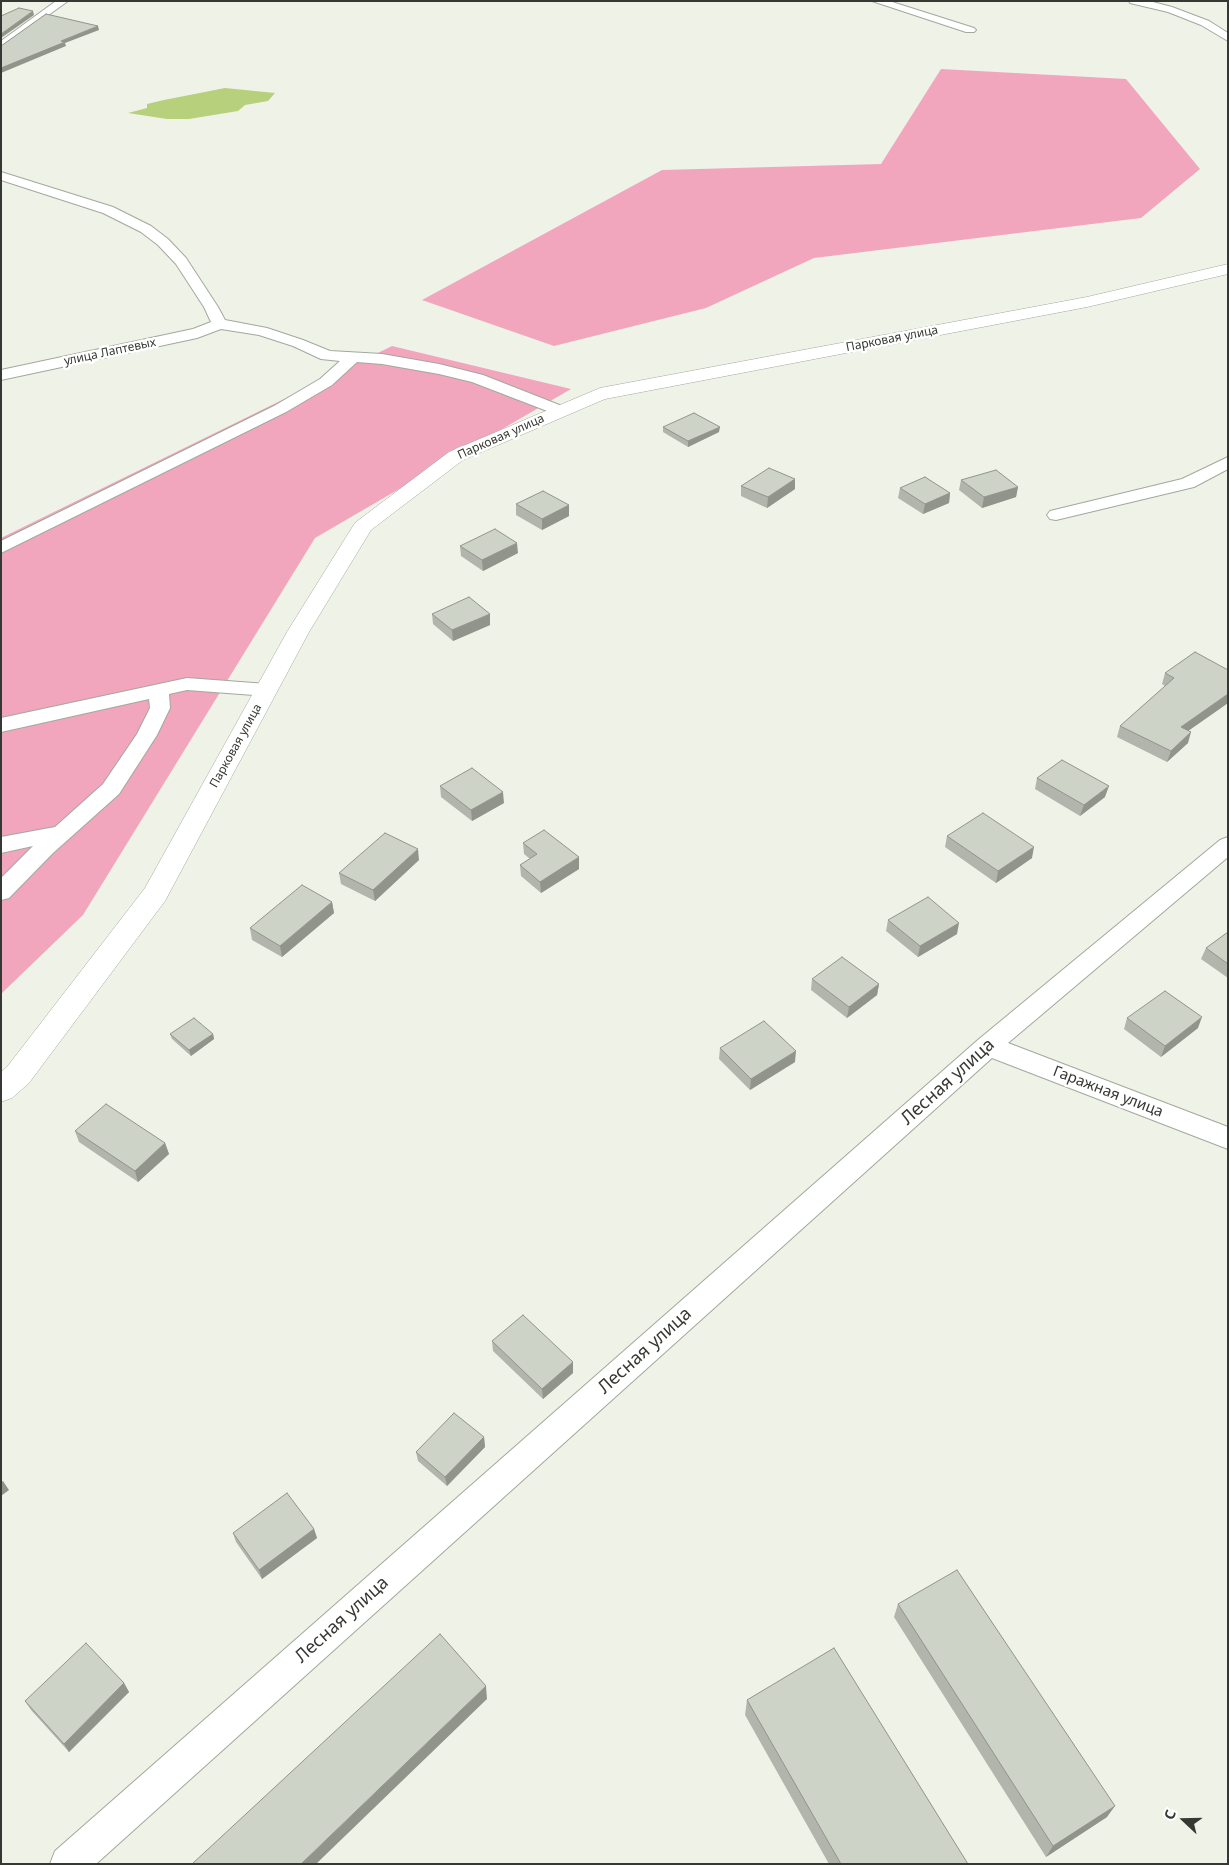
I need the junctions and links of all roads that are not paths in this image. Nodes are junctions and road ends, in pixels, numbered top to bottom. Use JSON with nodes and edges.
{"nodes":[{"id":1,"x":63,"y":1,"type":"edge"},
{"id":2,"x":877,"y":1,"type":"edge"},
{"id":3,"x":1134,"y":1,"type":"edge"},
{"id":4,"x":970,"y":30,"type":"dead end"},
{"id":5,"x":1228,"y":38,"type":"edge"},
{"id":6,"x":1,"y":46,"type":"edge"},
{"id":7,"x":1,"y":176,"type":"edge"},
{"id":8,"x":1228,"y":269,"type":"edge"},
{"id":9,"x":219,"y":324,"type":"junction"},
{"id":10,"x":353,"y":358,"type":"junction"},
{"id":11,"x":1,"y":375,"type":"edge"},
{"id":12,"x":561,"y":411,"type":"junction"},
{"id":13,"x":1228,"y":462,"type":"edge"},
{"id":14,"x":1056,"y":515,"type":"dead end"},
{"id":15,"x":1,"y":548,"type":"edge"},
{"id":16,"x":159,"y":690,"type":"junction"},
{"id":17,"x":267,"y":690,"type":"junction"},
{"id":18,"x":1,"y":725,"type":"edge"},
{"id":19,"x":62,"y":832,"type":"junction"},
{"id":20,"x":1,"y":845,"type":"edge"},
{"id":21,"x":1228,"y":845,"type":"edge"},
{"id":22,"x":1,"y":892,"type":"edge"},
{"id":23,"x":988,"y":1046,"type":"junction"},
{"id":24,"x":1,"y":1090,"type":"edge"},
{"id":25,"x":1228,"y":1138,"type":"edge"},
{"id":26,"x":68,"y":1864,"type":"edge"}],
"edges":[{"from":1,"to":6,"type":"street"},
{"from":2,"to":4,"type":"street"},
{"from":3,"to":5,"type":"street"},
{"from":7,"to":9,"type":"street"},
{"from":8,"to":12,"type":"main road","name":"Парковая улица"},
{"from":9,"to":10,"type":"street"},
{"from":9,"to":11,"type":"street","name":"улица Лаптевых"},
{"from":10,"to":12,"type":"street"},
{"from":10,"to":15,"type":"street"},
{"from":12,"to":17,"type":"main road","name":"Парковая улица"},
{"from":13,"to":14,"type":"street"},
{"from":16,"to":17,"type":"street"},
{"from":16,"to":18,"type":"street"},
{"from":16,"to":19,"type":"street"},
{"from":17,"to":24,"type":"main road","name":"Парковая улица"},
{"from":19,"to":20,"type":"street"},
{"from":19,"to":22,"type":"street"},
{"from":21,"to":23,"type":"street","name":"Лесная улица"},
{"from":23,"to":25,"type":"street","name":"Гаражная улица"},
{"from":23,"to":26,"type":"street","name":"Лесная улица"}]}
